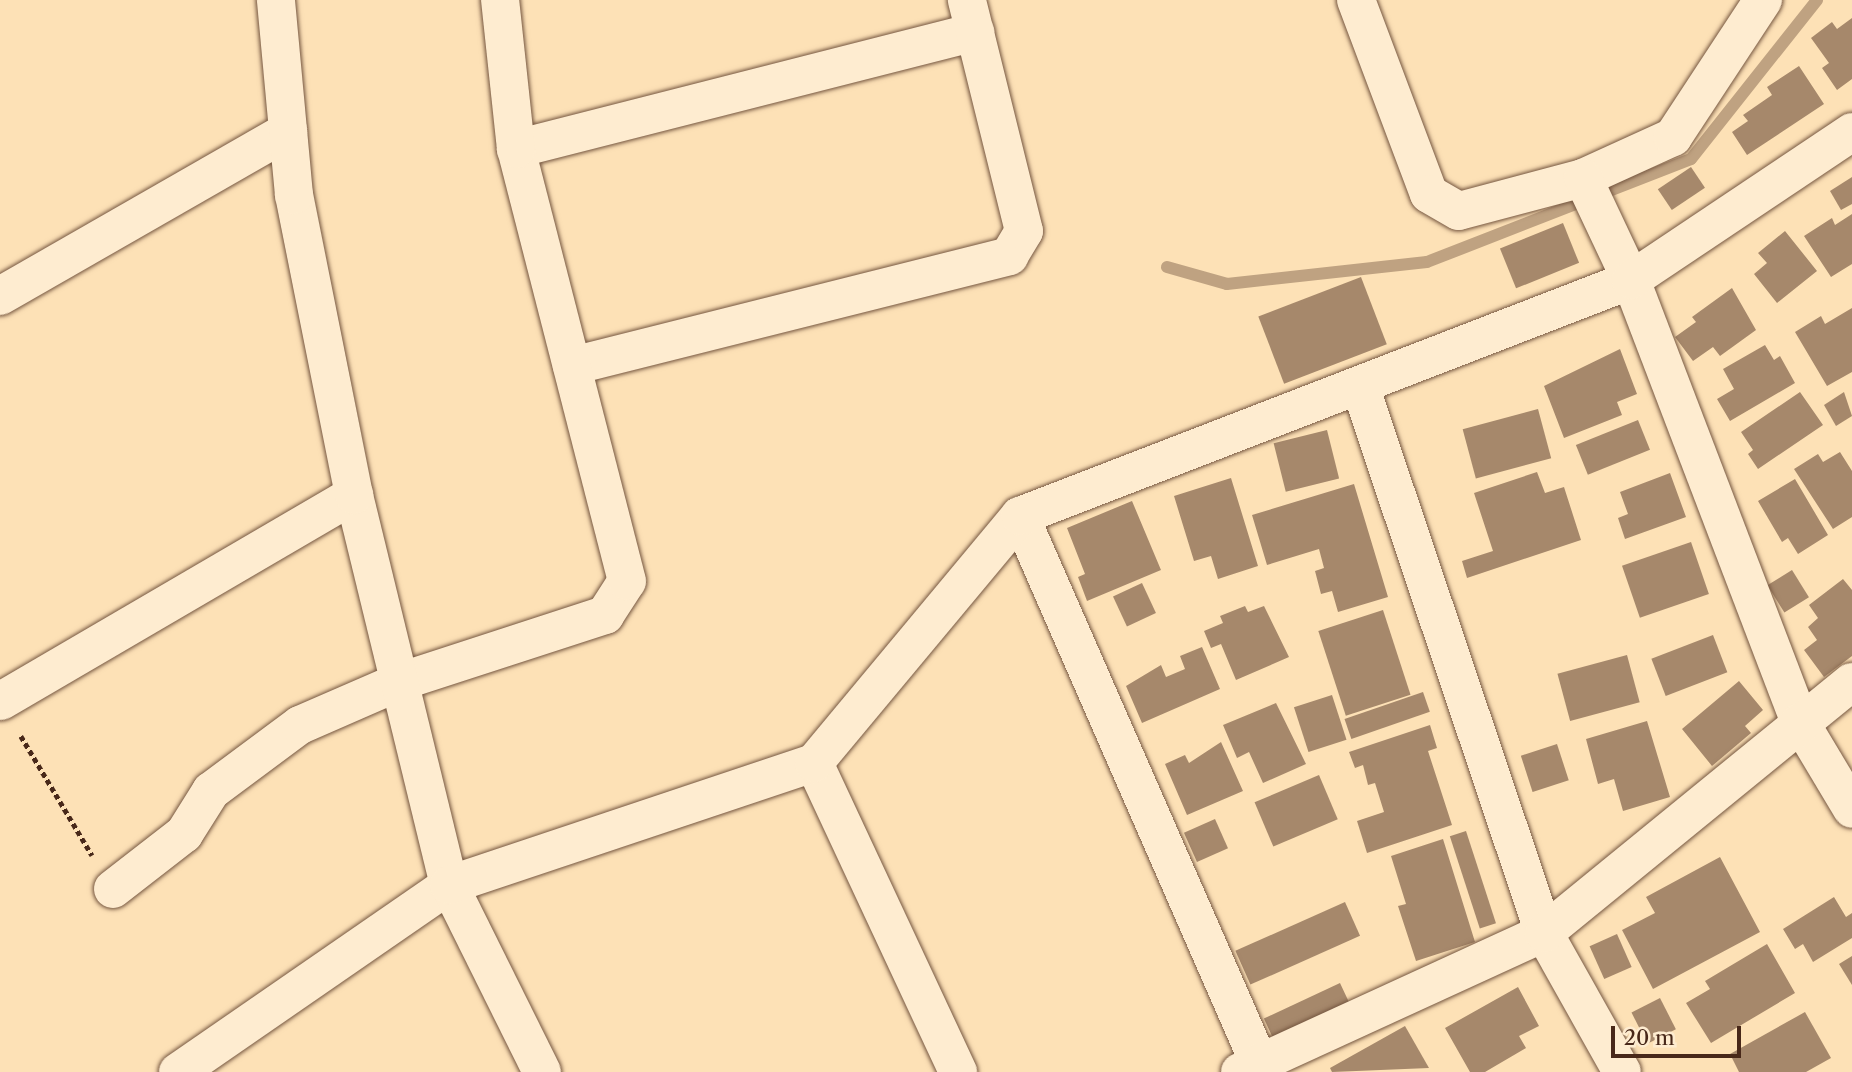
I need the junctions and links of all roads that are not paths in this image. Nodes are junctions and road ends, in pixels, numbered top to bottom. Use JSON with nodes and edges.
{"nodes":[{"id":1,"x":276,"y":0,"type":"edge"},
{"id":2,"x":500,"y":0,"type":"edge"},
{"id":3,"x":1356,"y":0,"type":"edge"},
{"id":4,"x":1763,"y":0,"type":"edge"},
{"id":5,"x":971,"y":16,"type":"edge"},
{"id":6,"x":288,"y":131,"type":"junction"},
{"id":7,"x":1852,"y":132,"type":"edge"},
{"id":8,"x":516,"y":149,"type":"junction"},
{"id":9,"x":1583,"y":178,"type":"junction"},
{"id":10,"x":1631,"y":280,"type":"junction"},
{"id":11,"x":0,"y":296,"type":"edge"},
{"id":12,"x":572,"y":366,"type":"junction"},
{"id":13,"x":1360,"y":386,"type":"junction"},
{"id":14,"x":354,"y":495,"type":"junction"},
{"id":15,"x":1020,"y":516,"type":"junction"},
{"id":16,"x":399,"y":682,"type":"junction"},
{"id":17,"x":1852,"y":682,"type":"edge"},
{"id":18,"x":1,"y":701,"type":"edge"},
{"id":19,"x":1800,"y":722,"type":"junction"},
{"id":20,"x":814,"y":763,"type":"junction"},
{"id":21,"x":1852,"y":810,"type":"edge"},
{"id":22,"x":449,"y":885,"type":"junction"},
{"id":23,"x":113,"y":889,"type":"road end"},
{"id":24,"x":1544,"y":933,"type":"junction"},
{"id":25,"x":1254,"y":1070,"type":"edge"},
{"id":26,"x":178,"y":1072,"type":"edge"},
{"id":27,"x":542,"y":1072,"type":"edge"},
{"id":28,"x":958,"y":1072,"type":"edge"},
{"id":29,"x":1622,"y":1072,"type":"edge"}],
"edges":[{"from":1,"to":6,"type":"street"},
{"from":2,"to":8,"type":"street"},
{"from":3,"to":9,"type":"street"},
{"from":4,"to":9,"type":"street"},
{"from":5,"to":8,"type":"street"},
{"from":5,"to":12,"type":"street"},
{"from":6,"to":11,"type":"street"},
{"from":6,"to":14,"type":"street"},
{"from":7,"to":10,"type":"street"},
{"from":8,"to":12,"type":"street"},
{"from":9,"to":10,"type":"street"},
{"from":10,"to":13,"type":"street"},
{"from":10,"to":19,"type":"street"},
{"from":12,"to":16,"type":"street"},
{"from":13,"to":15,"type":"street"},
{"from":13,"to":24,"type":"street"},
{"from":14,"to":16,"type":"street"},
{"from":14,"to":18,"type":"street"},
{"from":15,"to":20,"type":"street"},
{"from":15,"to":25,"type":"street"},
{"from":16,"to":22,"type":"street"},
{"from":16,"to":23,"type":"street"},
{"from":17,"to":19,"type":"street"},
{"from":19,"to":21,"type":"street"},
{"from":19,"to":24,"type":"street"},
{"from":20,"to":22,"type":"street"},
{"from":20,"to":28,"type":"street"},
{"from":22,"to":26,"type":"street"},
{"from":22,"to":27,"type":"street"},
{"from":24,"to":25,"type":"street"},
{"from":24,"to":29,"type":"street"}]}
